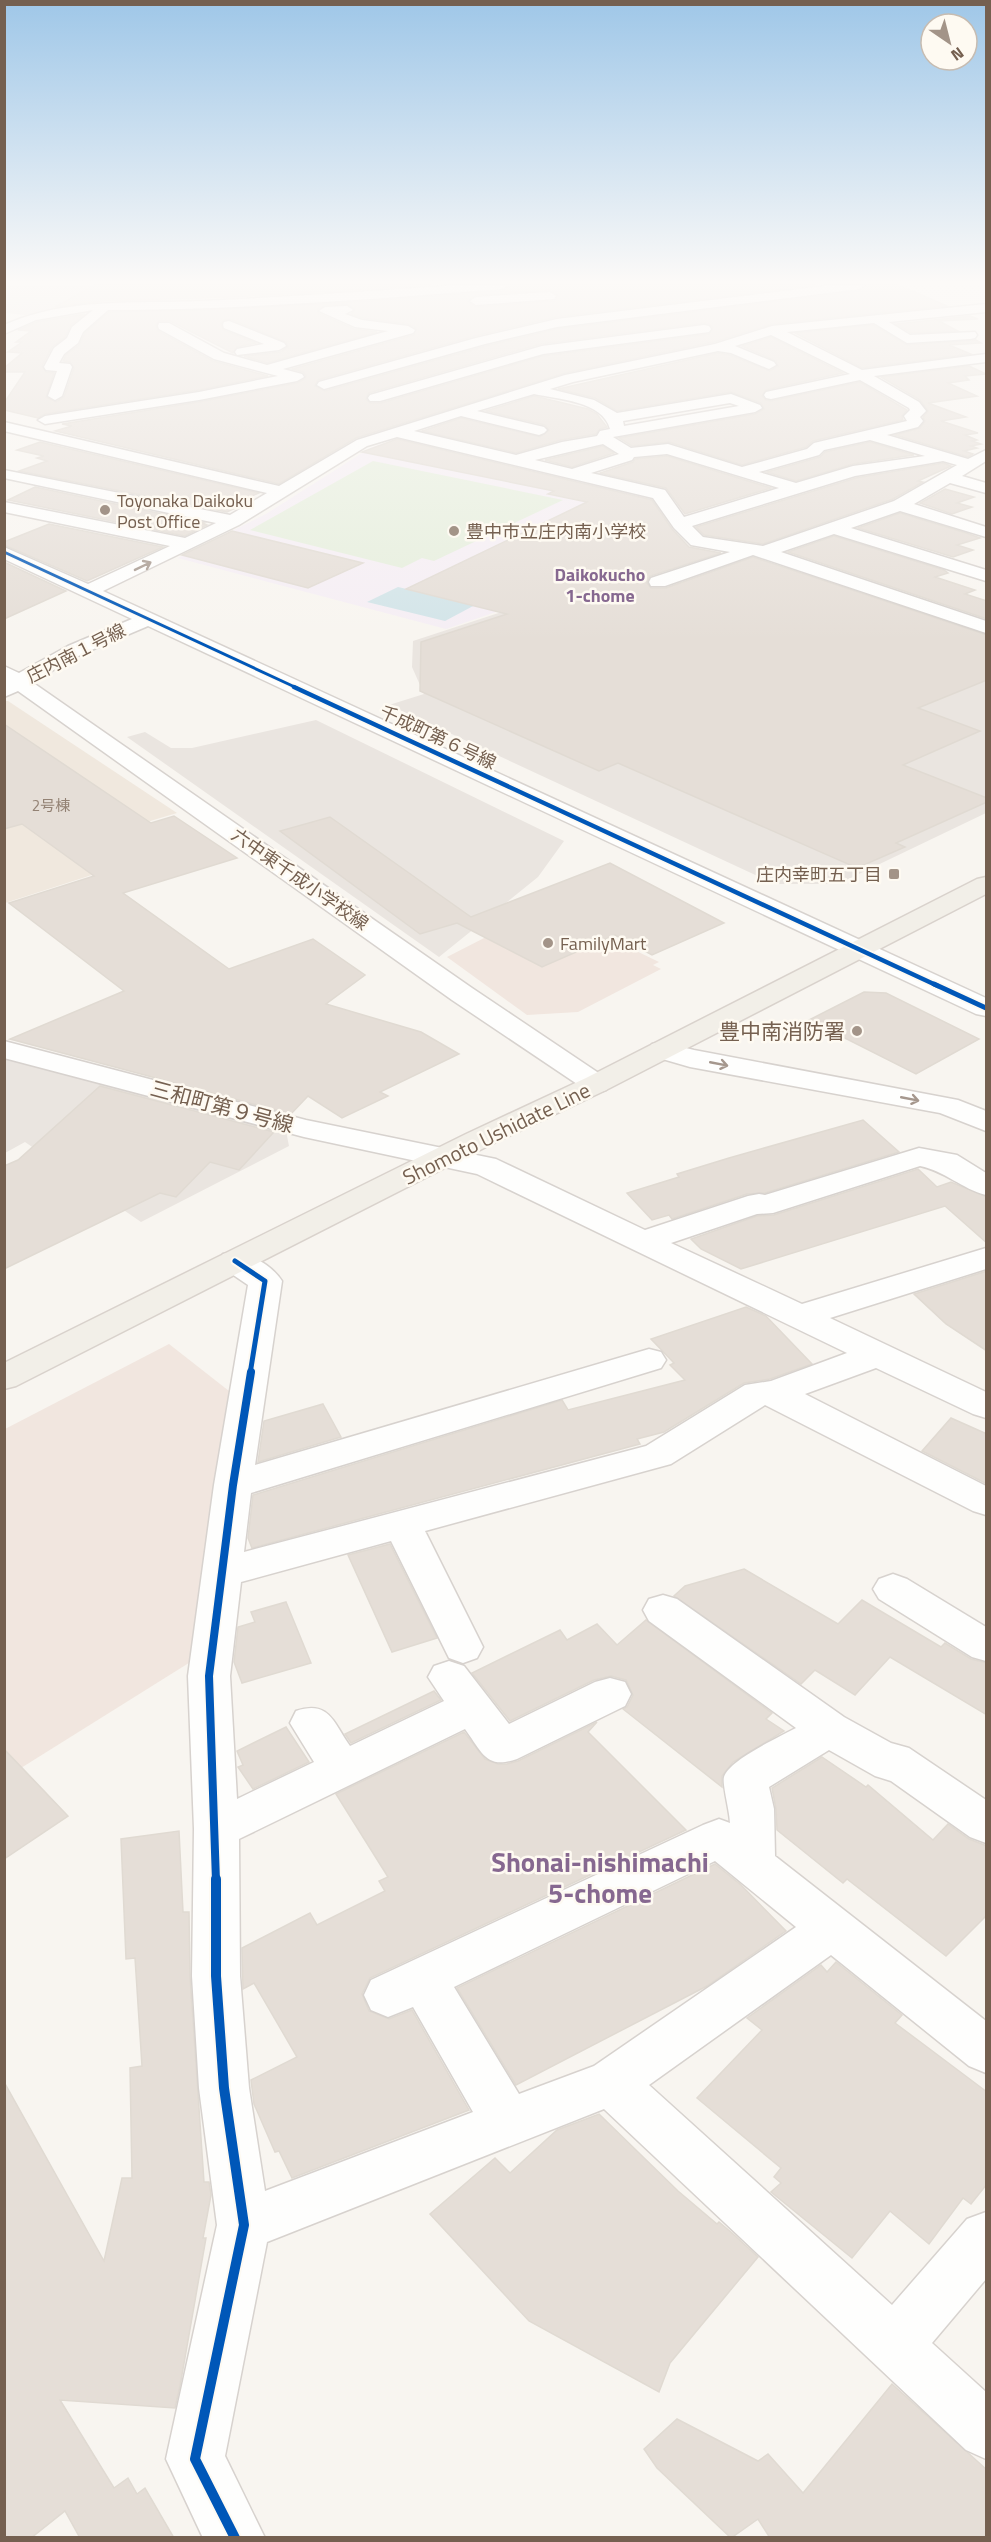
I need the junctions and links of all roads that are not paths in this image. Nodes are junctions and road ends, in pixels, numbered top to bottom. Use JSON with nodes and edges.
{"nodes":[{"id":1,"x":58,"y":404,"type":"edge"},
{"id":2,"x":150,"y":404,"type":"edge"},
{"id":3,"x":398,"y":404,"type":"edge"},
{"id":4,"x":486,"y":404,"type":"edge"},
{"id":5,"x":592,"y":404,"type":"edge"},
{"id":6,"x":710,"y":404,"type":"edge"},
{"id":7,"x":745,"y":404,"type":"edge"},
{"id":8,"x":912,"y":404,"type":"edge"},
{"id":9,"x":453,"y":414,"type":"junction"},
{"id":10,"x":45,"y":420,"type":"junction"},
{"id":11,"x":4,"y":426,"type":"edge"},
{"id":12,"x":539,"y":430,"type":"dead end"},
{"id":13,"x":613,"y":430,"type":"junction"},
{"id":14,"x":29,"y":431,"type":"junction"},
{"id":15,"x":396,"y":432,"type":"junction"},
{"id":16,"x":870,"y":435,"type":"junction"},
{"id":17,"x":4,"y":442,"type":"edge"},
{"id":18,"x":628,"y":453,"type":"junction"},
{"id":19,"x":987,"y":455,"type":"edge"},
{"id":20,"x":947,"y":458,"type":"junction"},
{"id":21,"x":516,"y":460,"type":"junction"},
{"id":22,"x":970,"y":464,"type":"junction"},
{"id":23,"x":852,"y":471,"type":"junction"},
{"id":24,"x":741,"y":472,"type":"junction"},
{"id":25,"x":572,"y":473,"type":"junction"},
{"id":26,"x":7,"y":474,"type":"dead end"},
{"id":27,"x":280,"y":474,"type":"dead end"},
{"id":28,"x":948,"y":477,"type":"junction"},
{"id":29,"x":303,"y":479,"type":"junction"},
{"id":30,"x":869,"y":486,"type":"dead end"},
{"id":31,"x":794,"y":488,"type":"junction"},
{"id":32,"x":987,"y":488,"type":"edge"},
{"id":33,"x":283,"y":492,"type":"junction"},
{"id":34,"x":900,"y":505,"type":"junction"},
{"id":35,"x":4,"y":507,"type":"edge"},
{"id":36,"x":233,"y":521,"type":"junction"},
{"id":37,"x":680,"y":524,"type":"junction"},
{"id":38,"x":834,"y":528,"type":"junction"},
{"id":39,"x":729,"y":531,"type":"dead end"},
{"id":40,"x":987,"y":532,"type":"edge"},
{"id":41,"x":697,"y":541,"type":"junction"},
{"id":42,"x":187,"y":544,"type":"junction"},
{"id":43,"x":4,"y":552,"type":"edge"},
{"id":44,"x":756,"y":552,"type":"junction"},
{"id":45,"x":987,"y":564,"type":"edge"},
{"id":46,"x":968,"y":570,"type":"junction"},
{"id":47,"x":987,"y":576,"type":"edge"},
{"id":48,"x":658,"y":582,"type":"dead end"},
{"id":49,"x":89,"y":590,"type":"junction"},
{"id":50,"x":899,"y":598,"type":"junction"},
{"id":51,"x":149,"y":619,"type":"junction"},
{"id":52,"x":987,"y":627,"type":"edge"},
{"id":53,"x":9,"y":682,"type":"edge"},
{"id":54,"x":987,"y":884,"type":"edge"},
{"id":55,"x":858,"y":949,"type":"junction"},
{"id":56,"x":987,"y":1008,"type":"edge"},
{"id":57,"x":4,"y":1049,"type":"edge"},
{"id":58,"x":662,"y":1050,"type":"junction"},
{"id":59,"x":596,"y":1084,"type":"junction"},
{"id":60,"x":987,"y":1122,"type":"edge"},
{"id":61,"x":440,"y":1159,"type":"junction"},
{"id":62,"x":987,"y":1186,"type":"edge"},
{"id":63,"x":644,"y":1241,"type":"junction"},
{"id":64,"x":987,"y":1258,"type":"edge"},
{"id":65,"x":235,"y":1261,"type":"junction"},
{"id":66,"x":800,"y":1316,"type":"junction"},
{"id":67,"x":879,"y":1354,"type":"junction"},
{"id":68,"x":649,"y":1360,"type":"dead end"},
{"id":69,"x":4,"y":1378,"type":"edge"},
{"id":70,"x":774,"y":1393,"type":"junction"},
{"id":71,"x":983,"y":1400,"type":"edge"},
{"id":72,"x":234,"y":1485,"type":"junction"},
{"id":73,"x":987,"y":1502,"type":"edge"},
{"id":74,"x":402,"y":1524,"type":"junction"},
{"id":75,"x":224,"y":1572,"type":"junction"},
{"id":76,"x":893,"y":1588,"type":"dead end"},
{"id":77,"x":663,"y":1610,"type":"dead end"},
{"id":78,"x":987,"y":1646,"type":"edge"},
{"id":79,"x":461,"y":1677,"type":"junction"},
{"id":80,"x":610,"y":1694,"type":"dead end"},
{"id":81,"x":311,"y":1723,"type":"dead end"},
{"id":82,"x":830,"y":1729,"type":"junction"},
{"id":83,"x":342,"y":1769,"type":"junction"},
{"id":84,"x":987,"y":1824,"type":"edge"},
{"id":85,"x":216,"y":1829,"type":"junction"},
{"id":86,"x":752,"y":1864,"type":"junction"},
{"id":87,"x":832,"y":1928,"type":"junction"},
{"id":88,"x":987,"y":2050,"type":"edge"},
{"id":89,"x":611,"y":2083,"type":"junction"},
{"id":90,"x":507,"y":2122,"type":"junction"},
{"id":91,"x":244,"y":2225,"type":"junction"},
{"id":92,"x":987,"y":2238,"type":"edge"},
{"id":93,"x":894,"y":2345,"type":"junction"},
{"id":94,"x":987,"y":2430,"type":"edge"},
{"id":95,"x":235,"y":2538,"type":"edge"}],
"edges":[{"from":1,"to":10,"type":"street"},
{"from":2,"to":10,"type":"street"},
{"from":3,"to":9,"type":"street"},
{"from":4,"to":9,"type":"street"},
{"from":5,"to":13,"type":"street"},
{"from":6,"to":13,"type":"street"},
{"from":7,"to":13,"type":"street"},
{"from":8,"to":16,"type":"street"},
{"from":9,"to":12,"type":"street"},
{"from":9,"to":15,"type":"street"},
{"from":10,"to":14,"type":"street"},
{"from":11,"to":14,"type":"street"},
{"from":13,"to":18,"type":"street"},
{"from":13,"to":21,"type":"street"},
{"from":14,"to":17,"type":"street"},
{"from":14,"to":33,"type":"street"},
{"from":15,"to":21,"type":"street"},
{"from":15,"to":29,"type":"street"},
{"from":16,"to":20,"type":"street"},
{"from":16,"to":24,"type":"street"},
{"from":18,"to":24,"type":"street"},
{"from":18,"to":25,"type":"street"},
{"from":19,"to":22,"type":"street"},
{"from":20,"to":22,"type":"street"},
{"from":20,"to":23,"type":"street"},
{"from":21,"to":25,"type":"street"},
{"from":22,"to":28,"type":"street"},
{"from":23,"to":30,"type":"street"},
{"from":23,"to":31,"type":"street"},
{"from":24,"to":31,"type":"street"},
{"from":25,"to":37,"type":"street"},
{"from":26,"to":36,"type":"street"},
{"from":27,"to":29,"type":"street"},
{"from":28,"to":32,"type":"street"},
{"from":28,"to":34,"type":"street"},
{"from":29,"to":33,"type":"street"},
{"from":31,"to":37,"type":"street"},
{"from":33,"to":36,"type":"street"},
{"from":34,"to":38,"type":"street"},
{"from":34,"to":40,"type":"street"},
{"from":35,"to":42,"type":"street"},
{"from":36,"to":42,"type":"street"},
{"from":37,"to":41,"type":"street"},
{"from":38,"to":44,"type":"street"},
{"from":38,"to":46,"type":"street"},
{"from":39,"to":41,"type":"street"},
{"from":41,"to":44,"type":"street"},
{"from":49,"to":42,"type":"street","one_way":true},
{"from":43,"to":49,"type":"street","name":"千成町第６号線"},
{"from":44,"to":48,"type":"street"},
{"from":44,"to":50,"type":"street"},
{"from":45,"to":46,"type":"street"},
{"from":46,"to":47,"type":"street"},
{"from":46,"to":50,"type":"street"},
{"from":49,"to":51,"type":"street","name":"千成町第６号線"},
{"from":50,"to":52,"type":"street"},
{"from":51,"to":53,"type":"street","name":"庄内南１号線"},
{"from":51,"to":55,"type":"street","name":"千成町第６号線"},
{"from":53,"to":59,"type":"street","name":"六中東千成小学校線"},
{"from":54,"to":55,"type":"main road","name":"Shomoto Ushidate Line"},
{"from":55,"to":56,"type":"street"},
{"from":55,"to":58,"type":"main road","name":"Shomoto Ushidate Line"},
{"from":57,"to":61,"type":"street","name":"三和町第９号線"},
{"from":58,"to":59,"type":"main road","name":"Shomoto Ushidate Line"},
{"from":58,"to":60,"type":"street","one_way":true},
{"from":59,"to":61,"type":"main road","name":"Shomoto Ushidate Line"},
{"from":61,"to":63,"type":"street","name":"三和町第９号線"},
{"from":61,"to":65,"type":"main road","name":"Shomoto Ushidate Line"},
{"from":62,"to":63,"type":"street"},
{"from":63,"to":66,"type":"street","name":"三和町第９号線"},
{"from":64,"to":66,"type":"street"},
{"from":65,"to":69,"type":"main road","name":"Shomoto Ushidate Line"},
{"from":65,"to":72,"type":"street"},
{"from":66,"to":67,"type":"street","name":"三和町第９号線"},
{"from":67,"to":70,"type":"street"},
{"from":67,"to":71,"type":"street","name":"三和町第９号線"},
{"from":68,"to":72,"type":"street"},
{"from":70,"to":73,"type":"street"},
{"from":70,"to":74,"type":"street"},
{"from":72,"to":75,"type":"street"},
{"from":74,"to":75,"type":"street"},
{"from":74,"to":79,"type":"street"},
{"from":75,"to":85,"type":"street"},
{"from":76,"to":78,"type":"street"},
{"from":77,"to":82,"type":"street"},
{"from":79,"to":80,"type":"street"},
{"from":79,"to":83,"type":"street"},
{"from":81,"to":83,"type":"street"},
{"from":82,"to":84,"type":"street"},
{"from":82,"to":86,"type":"street"},
{"from":83,"to":85,"type":"street"},
{"from":85,"to":91,"type":"street"},
{"from":86,"to":87,"type":"street"},
{"from":86,"to":90,"type":"street"},
{"from":87,"to":88,"type":"street"},
{"from":87,"to":89,"type":"street"},
{"from":89,"to":90,"type":"street"},
{"from":89,"to":93,"type":"street"},
{"from":90,"to":91,"type":"street"},
{"from":91,"to":95,"type":"street"},
{"from":92,"to":93,"type":"street"},
{"from":93,"to":94,"type":"street"}]}
